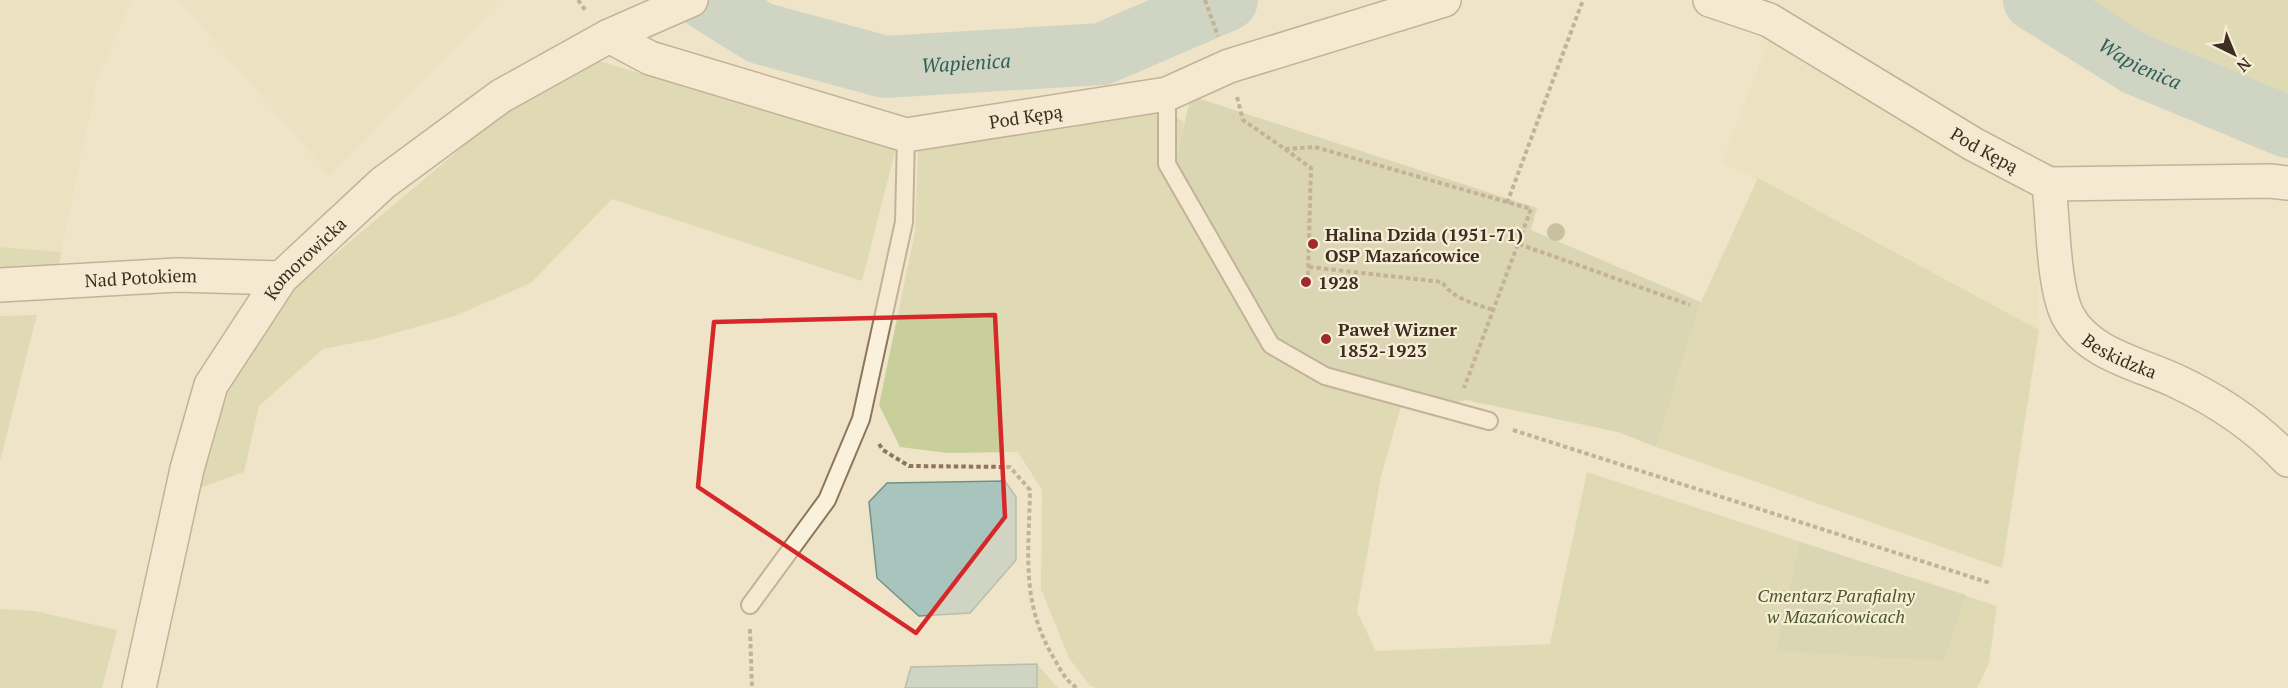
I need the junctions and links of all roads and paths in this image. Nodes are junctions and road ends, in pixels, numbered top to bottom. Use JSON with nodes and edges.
{"nodes":[{"id":1,"x":691,"y":0,"type":"edge"},
{"id":2,"x":1444,"y":0,"type":"edge"},
{"id":3,"x":1583,"y":0,"type":"edge"},
{"id":4,"x":1710,"y":0,"type":"edge"},
{"id":5,"x":609,"y":36,"type":"junction"},
{"id":6,"x":1167,"y":94,"type":"junction"},
{"id":7,"x":1243,"y":120,"type":"dead end"},
{"id":8,"x":906,"y":135,"type":"junction"},
{"id":9,"x":1284,"y":148,"type":"junction"},
{"id":10,"x":2288,"y":183,"type":"edge"},
{"id":11,"x":2049,"y":184,"type":"junction"},
{"id":12,"x":1507,"y":202,"type":"junction"},
{"id":13,"x":1519,"y":244,"type":"junction"},
{"id":14,"x":1309,"y":267,"type":"junction"},
{"id":15,"x":1308,"y":275,"type":"dead end"},
{"id":16,"x":281,"y":278,"type":"junction"},
{"id":17,"x":0,"y":285,"type":"edge"},
{"id":18,"x":1690,"y":305,"type":"dead end"},
{"id":19,"x":1494,"y":310,"type":"junction"},
{"id":20,"x":861,"y":419,"type":"junction"},
{"id":21,"x":1489,"y":421,"type":"junction"},
{"id":22,"x":2288,"y":460,"type":"edge"},
{"id":23,"x":1990,"y":583,"type":"dead end"},
{"id":24,"x":750,"y":605,"type":"joint"},
{"id":25,"x":139,"y":688,"type":"edge"},
{"id":26,"x":752,"y":688,"type":"edge"},
{"id":27,"x":1077,"y":688,"type":"edge"}],
"edges":[{"from":1,"to":5,"type":"street","name":"Komorowicka"},
{"from":2,"to":6,"type":"street","name":"Pod Kępą"},
{"from":3,"to":12,"type":"path"},
{"from":4,"to":11,"type":"street","name":"Pod Kępą"},
{"from":5,"to":8,"type":"street","name":"Pod Kępą"},
{"from":5,"to":16,"type":"street","name":"Komorowicka"},
{"from":6,"to":8,"type":"street","name":"Pod Kępą"},
{"from":6,"to":21,"type":"lane"},
{"from":7,"to":9,"type":"path"},
{"from":8,"to":20,"type":"lane"},
{"from":9,"to":12,"type":"path"},
{"from":9,"to":14,"type":"path"},
{"from":10,"to":11,"type":"street","name":"Pod Kępą"},
{"from":11,"to":22,"type":"street","name":"Beskidzka"},
{"from":12,"to":13,"type":"path"},
{"from":13,"to":18,"type":"path"},
{"from":13,"to":19,"type":"path"},
{"from":14,"to":15,"type":"path"},
{"from":14,"to":19,"type":"path"},
{"from":16,"to":17,"type":"street","name":"Nad Potokiem"},
{"from":16,"to":25,"type":"street","name":"Komorowicka"},
{"from":19,"to":21,"type":"path"},
{"from":20,"to":24,"type":"lane"},
{"from":20,"to":27,"type":"path"},
{"from":21,"to":23,"type":"path"},
{"from":24,"to":26,"type":"path"}]}
